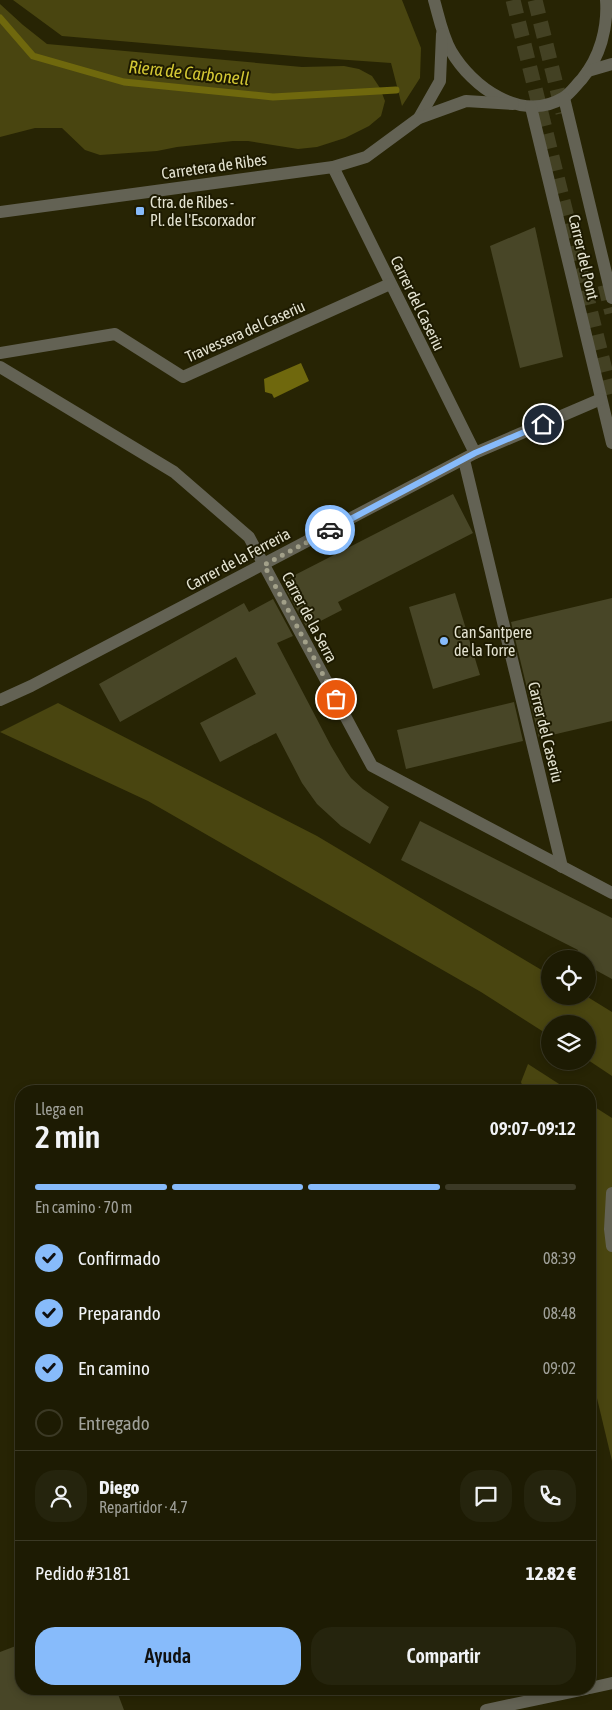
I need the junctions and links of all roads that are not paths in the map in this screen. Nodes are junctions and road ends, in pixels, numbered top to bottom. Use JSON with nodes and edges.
{"nodes":[{"id":1,"x":434,"y":0,"type":"edge"},
{"id":2,"x":606,"y":0,"type":"edge"},
{"id":3,"x":442,"y":31,"type":"junction"},
{"id":4,"x":612,"y":64,"type":"edge"},
{"id":5,"x":588,"y":71,"type":"junction"},
{"id":6,"x":564,"y":98,"type":"junction"},
{"id":7,"x":513,"y":104,"type":"junction"},
{"id":8,"x":531,"y":107,"type":"junction"},
{"id":9,"x":419,"y":118,"type":"junction"},
{"id":10,"x":333,"y":167,"type":"junction"},
{"id":11,"x":0,"y":212,"type":"edge"},
{"id":12,"x":390,"y":284,"type":"junction"},
{"id":13,"x":612,"y":298,"type":"tunnel mouth"},
{"id":14,"x":0,"y":353,"type":"edge"},
{"id":15,"x":0,"y":367,"type":"edge"},
{"id":16,"x":601,"y":399,"type":"junction"},
{"id":17,"x":612,"y":443,"type":"edge"},
{"id":18,"x":469,"y":457,"type":"junction"},
{"id":19,"x":264,"y":565,"type":"junction"},
{"id":20,"x":0,"y":700,"type":"edge"},
{"id":21,"x":562,"y":867,"type":"junction"},
{"id":22,"x":612,"y":893,"type":"edge"},
{"id":23,"x":612,"y":1193,"type":"edge"},
{"id":24,"x":612,"y":1246,"type":"edge"},
{"id":25,"x":612,"y":1683,"type":"edge"},
{"id":26,"x":596,"y":1687,"type":"edge"},
{"id":27,"x":557,"y":1695,"type":"edge"},
{"id":28,"x":486,"y":1710,"type":"edge"}],
"edges":[{"from":1,"to":3,"type":"street"},
{"from":2,"to":5,"type":"street"},
{"from":3,"to":7,"type":"street"},
{"from":3,"to":9,"type":"street","name":"Carretera de Ribes"},
{"from":4,"to":5,"type":"street"},
{"from":5,"to":6,"type":"street"},
{"from":6,"to":8,"type":"street"},
{"from":6,"to":13,"type":"street","name":"Carrer del Pont"},
{"from":7,"to":8,"type":"street"},
{"from":7,"to":9,"type":"street","name":"Carretera de Ribes"},
{"from":8,"to":16,"type":"street","name":"Carrer del Pont"},
{"from":9,"to":10,"type":"street","name":"Carretera de Ribes"},
{"from":10,"to":11,"type":"street","name":"Carretera de Ribes"},
{"from":10,"to":12,"type":"street","name":"Carrer del Caseriu"},
{"from":12,"to":14,"type":"street","name":"Travessera del Caseriu"},
{"from":12,"to":18,"type":"street","name":"Carrer del Caseriu"},
{"from":15,"to":19,"type":"street","name":"Carrer de la Serra"},
{"from":16,"to":17,"type":"street","name":"Carrer del Pont"},
{"from":16,"to":18,"type":"street","name":"Carrer de la Ferreria"},
{"from":18,"to":19,"type":"street","name":"Carrer de la Ferreria"},
{"from":18,"to":21,"type":"street","name":"Carrer del Caseriu"},
{"from":19,"to":20,"type":"street","name":"Carrer de la Ferreria"},
{"from":19,"to":21,"type":"street","name":"Carrer de la Serra"},
{"from":21,"to":22,"type":"street","name":"Carrer de la Serra"},
{"from":23,"to":24,"type":"street"},
{"from":25,"to":26,"type":"street"},
{"from":27,"to":28,"type":"street"}]}
